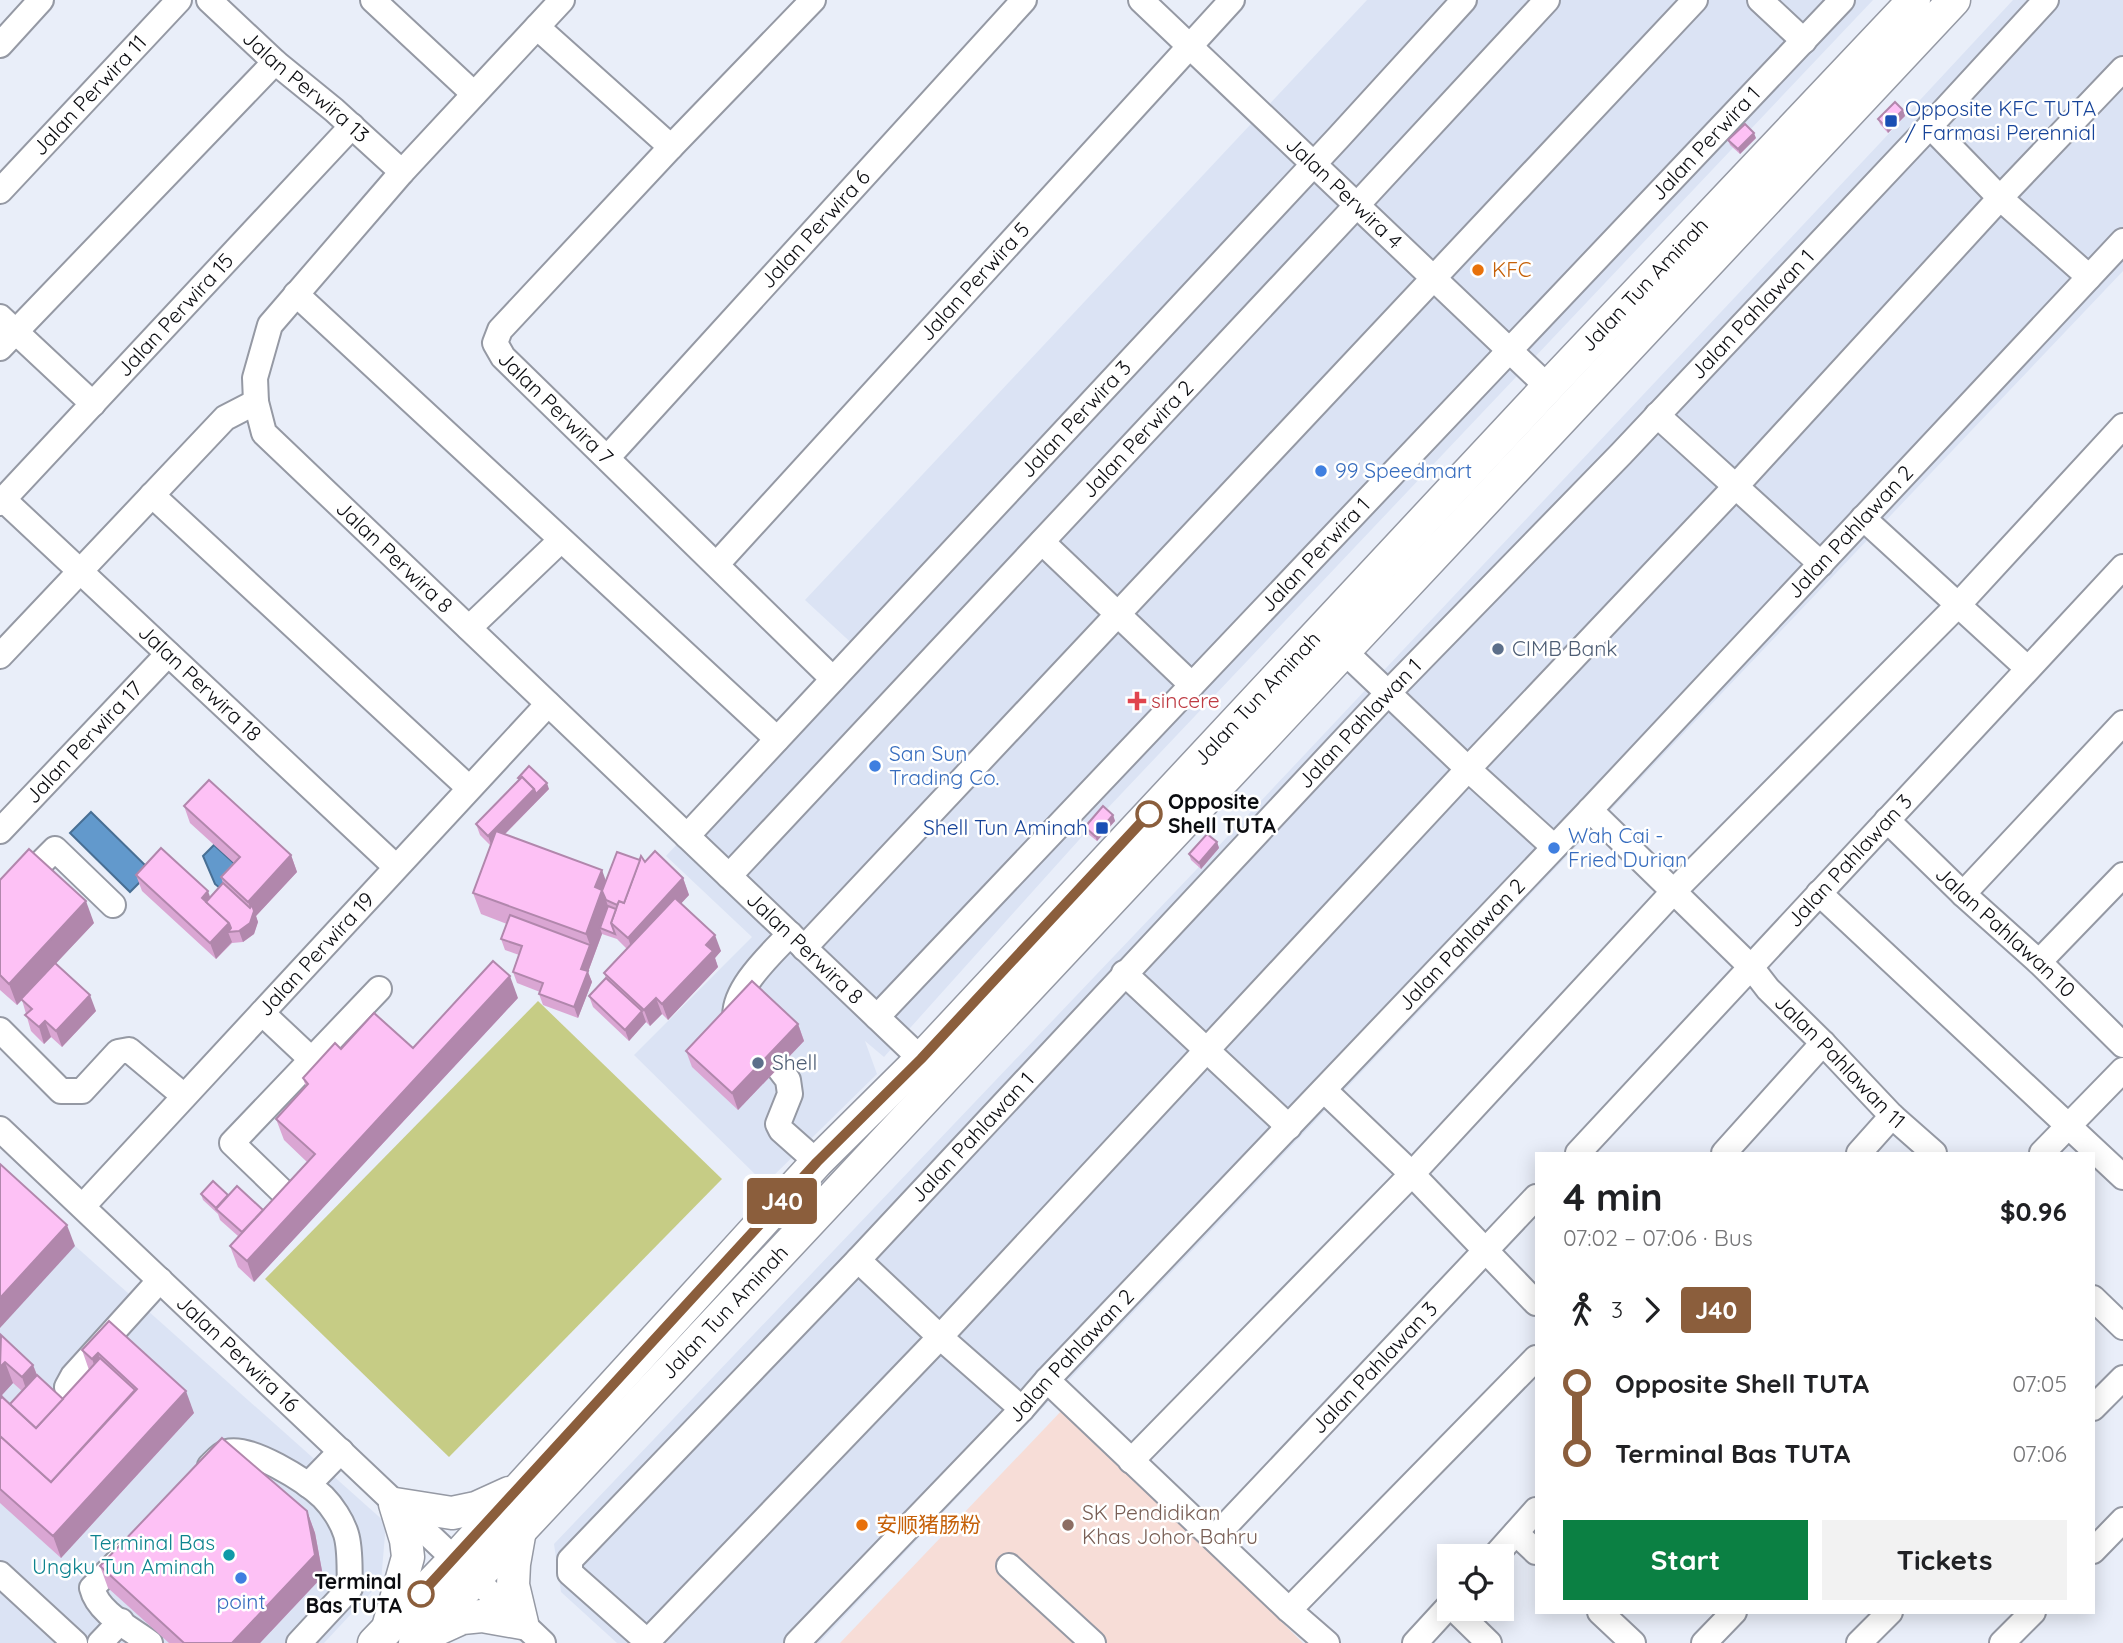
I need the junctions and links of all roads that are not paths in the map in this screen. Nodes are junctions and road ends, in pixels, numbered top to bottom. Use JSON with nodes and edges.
{"nodes":[{"id":1,"x":41,"y":0,"type":"edge"},
{"id":2,"x":179,"y":0,"type":"edge"},
{"id":3,"x":209,"y":0,"type":"edge"},
{"id":4,"x":373,"y":0,"type":"edge"},
{"id":5,"x":562,"y":0,"type":"edge"},
{"id":6,"x":813,"y":0,"type":"edge"},
{"id":7,"x":1024,"y":0,"type":"edge"},
{"id":8,"x":1141,"y":0,"type":"edge"},
{"id":9,"x":1232,"y":0,"type":"edge"},
{"id":10,"x":1464,"y":0,"type":"edge"},
{"id":11,"x":1547,"y":0,"type":"edge"},
{"id":12,"x":1695,"y":0,"type":"edge"},
{"id":13,"x":1760,"y":0,"type":"edge"},
{"id":14,"x":1842,"y":0,"type":"edge"},
{"id":15,"x":1914,"y":0,"type":"edge"},
{"id":16,"x":1954,"y":0,"type":"edge"},
{"id":17,"x":2046,"y":0,"type":"edge"},
{"id":18,"x":537,"y":27,"type":"junction"},
{"id":19,"x":1804,"y":41,"type":"junction"},
{"id":20,"x":0,"y":45,"type":"edge"},
{"id":21,"x":1189,"y":45,"type":"junction"},
{"id":22,"x":275,"y":62,"type":"junction"},
{"id":23,"x":2123,"y":69,"type":"edge"},
{"id":24,"x":474,"y":94,"type":"junction"},
{"id":25,"x":352,"y":126,"type":"junction"},
{"id":26,"x":1930,"y":126,"type":"junction"},
{"id":27,"x":671,"y":147,"type":"junction"},
{"id":28,"x":1314,"y":164,"type":"junction"},
{"id":29,"x":402,"y":172,"type":"junction"},
{"id":30,"x":0,"y":191,"type":"edge"},
{"id":31,"x":2000,"y":198,"type":"junction"},
{"id":32,"x":1357,"y":205,"type":"junction"},
{"id":33,"x":2123,"y":241,"type":"edge"},
{"id":34,"x":1433,"y":277,"type":"junction"},
{"id":35,"x":2089,"y":277,"type":"junction"},
{"id":36,"x":296,"y":294,"type":"junction"},
{"id":37,"x":5,"y":332,"type":"edge"},
{"id":38,"x":1510,"y":350,"type":"junction"},
{"id":39,"x":1548,"y":387,"type":"junction"},
{"id":40,"x":256,"y":402,"type":"junction"},
{"id":41,"x":93,"y":404,"type":"junction"},
{"id":42,"x":1657,"y":415,"type":"junction"},
{"id":43,"x":2123,"y":426,"type":"edge"},
{"id":44,"x":608,"y":457,"type":"junction"},
{"id":45,"x":1736,"y":486,"type":"junction"},
{"id":46,"x":152,"y":495,"type":"junction"},
{"id":47,"x":2,"y":501,"type":"edge"},
{"id":48,"x":1863,"y":518,"type":"junction"},
{"id":49,"x":562,"y":540,"type":"junction"},
{"id":50,"x":1042,"y":542,"type":"junction"},
{"id":51,"x":717,"y":564,"type":"junction"},
{"id":52,"x":1821,"y":564,"type":"junction"},
{"id":53,"x":2123,"y":567,"type":"edge"},
{"id":54,"x":80,"y":571,"type":"junction"},
{"id":55,"x":1959,"y":604,"type":"junction"},
{"id":56,"x":1117,"y":614,"type":"junction"},
{"id":57,"x":469,"y":628,"type":"junction"},
{"id":58,"x":1344,"y":650,"type":"junction"},
{"id":59,"x":168,"y":654,"type":"junction"},
{"id":60,"x":0,"y":656,"type":"edge"},
{"id":61,"x":2027,"y":668,"type":"junction"},
{"id":62,"x":833,"y":679,"type":"junction"},
{"id":63,"x":1192,"y":685,"type":"junction"},
{"id":64,"x":1389,"y":692,"type":"junction"},
{"id":65,"x":548,"y":704,"type":"junction"},
{"id":66,"x":2123,"y":723,"type":"edge"},
{"id":67,"x":777,"y":739,"type":"junction"},
{"id":68,"x":1468,"y":769,"type":"junction"},
{"id":69,"x":469,"y":788,"type":"junction"},
{"id":70,"x":1590,"y":810,"type":"junction"},
{"id":71,"x":1887,"y":820,"type":"junction"},
{"id":72,"x":0,"y":831,"type":"edge"},
{"id":73,"x":687,"y":836,"type":"junction"},
{"id":74,"x":1554,"y":847,"type":"junction"},
{"id":75,"x":396,"y":867,"type":"junction"},
{"id":76,"x":729,"y":876,"type":"junction"},
{"id":77,"x":2121,"y":880,"type":"edge"},
{"id":78,"x":1674,"y":891,"type":"junction"},
{"id":79,"x":1819,"y":893,"type":"junction"},
{"id":80,"x":1963,"y":894,"type":"junction"},
{"id":81,"x":0,"y":904,"type":"edge"},
{"id":82,"x":113,"y":905,"type":"dead end"},
{"id":83,"x":797,"y":941,"type":"junction"},
{"id":84,"x":2039,"y":962,"type":"junction"},
{"id":85,"x":1751,"y":967,"type":"junction"},
{"id":86,"x":1124,"y":973,"type":"junction"},
{"id":87,"x":379,"y":989,"type":"dead end"},
{"id":88,"x":262,"y":1013,"type":"junction"},
{"id":89,"x":877,"y":1017,"type":"junction"},
{"id":90,"x":736,"y":1021,"type":"edge"},
{"id":91,"x":0,"y":1030,"type":"edge"},
{"id":92,"x":1823,"y":1043,"type":"junction"},
{"id":93,"x":2123,"y":1045,"type":"edge"},
{"id":94,"x":1207,"y":1051,"type":"junction"},
{"id":95,"x":921,"y":1059,"type":"junction"},
{"id":96,"x":312,"y":1060,"type":"junction"},
{"id":97,"x":778,"y":1067,"type":"dead end"},
{"id":98,"x":2123,"y":1070,"type":"edge"},
{"id":99,"x":1324,"y":1090,"type":"junction"},
{"id":100,"x":184,"y":1096,"type":"junction"},
{"id":101,"x":1892,"y":1116,"type":"junction"},
{"id":102,"x":2068,"y":1126,"type":"junction"},
{"id":103,"x":1289,"y":1127,"type":"junction"},
{"id":104,"x":0,"y":1129,"type":"edge"},
{"id":105,"x":1578,"y":1152,"type":"edge"},
{"id":106,"x":1725,"y":1152,"type":"edge"},
{"id":107,"x":1860,"y":1152,"type":"edge"},
{"id":108,"x":1933,"y":1152,"type":"edge"},
{"id":109,"x":2043,"y":1152,"type":"edge"},
{"id":110,"x":817,"y":1162,"type":"junction"},
{"id":111,"x":1412,"y":1174,"type":"junction"},
{"id":112,"x":2123,"y":1177,"type":"edge"},
{"id":113,"x":289,"y":1196,"type":"edge"},
{"id":114,"x":1535,"y":1198,"type":"edge"},
{"id":115,"x":83,"y":1206,"type":"junction"},
{"id":116,"x":1487,"y":1250,"type":"junction"},
{"id":117,"x":858,"y":1259,"type":"junction"},
{"id":118,"x":160,"y":1280,"type":"junction"},
{"id":119,"x":2095,"y":1300,"type":"edge"},
{"id":120,"x":1535,"y":1302,"type":"edge"},
{"id":121,"x":2123,"y":1326,"type":"edge"},
{"id":122,"x":940,"y":1337,"type":"junction"},
{"id":123,"x":1535,"y":1359,"type":"edge"},
{"id":124,"x":2123,"y":1378,"type":"edge"},
{"id":125,"x":1047,"y":1380,"type":"junction"},
{"id":126,"x":67,"y":1387,"type":"dead end"},
{"id":127,"x":2095,"y":1406,"type":"edge"},
{"id":128,"x":1022,"y":1409,"type":"junction"},
{"id":129,"x":341,"y":1451,"type":"junction"},
{"id":130,"x":1131,"y":1461,"type":"junction"},
{"id":131,"x":524,"y":1484,"type":"junction"},
{"id":132,"x":191,"y":1485,"type":"edge"},
{"id":133,"x":308,"y":1485,"type":"junction"},
{"id":134,"x":395,"y":1504,"type":"junction"},
{"id":135,"x":1535,"y":1511,"type":"edge"},
{"id":136,"x":2123,"y":1520,"type":"edge"},
{"id":137,"x":520,"y":1530,"type":"junction"},
{"id":138,"x":146,"y":1532,"type":"edge"},
{"id":139,"x":1516,"y":1533,"type":"junction"},
{"id":140,"x":1214,"y":1538,"type":"junction"},
{"id":141,"x":1506,"y":1544,"type":"edge"},
{"id":142,"x":2095,"y":1549,"type":"edge"},
{"id":143,"x":1535,"y":1551,"type":"edge"},
{"id":144,"x":1009,"y":1566,"type":"dead end"},
{"id":145,"x":464,"y":1569,"type":"junction"},
{"id":146,"x":0,"y":1574,"type":"edge"},
{"id":147,"x":1289,"y":1610,"type":"junction"},
{"id":148,"x":1602,"y":1614,"type":"edge"},
{"id":149,"x":1732,"y":1614,"type":"edge"},
{"id":150,"x":1888,"y":1614,"type":"edge"},
{"id":151,"x":2030,"y":1614,"type":"edge"},
{"id":152,"x":1437,"y":1621,"type":"edge"},
{"id":153,"x":1466,"y":1621,"type":"edge"},
{"id":154,"x":121,"y":1622,"type":"junction"},
{"id":155,"x":533,"y":1633,"type":"edge"},
{"id":156,"x":399,"y":1638,"type":"edge"},
{"id":157,"x":648,"y":1642,"type":"edge"},
{"id":158,"x":75,"y":1643,"type":"edge"},
{"id":159,"x":100,"y":1643,"type":"edge"},
{"id":160,"x":149,"y":1643,"type":"edge"},
{"id":161,"x":299,"y":1643,"type":"edge"},
{"id":162,"x":797,"y":1643,"type":"edge"},
{"id":163,"x":1093,"y":1643,"type":"edge"},
{"id":164,"x":1327,"y":1643,"type":"edge"},
{"id":165,"x":1415,"y":1643,"type":"edge"},
{"id":166,"x":1489,"y":1643,"type":"edge"},
{"id":167,"x":1633,"y":1643,"type":"edge"},
{"id":168,"x":1704,"y":1643,"type":"edge"},
{"id":169,"x":1860,"y":1643,"type":"edge"},
{"id":170,"x":2002,"y":1643,"type":"edge"}],
"edges":[{"from":1,"to":20,"type":"street"},
{"from":2,"to":30,"type":"street","name":"Jalan Perwira 11"},
{"from":3,"to":22,"type":"street","name":"Jalan Perwira 13"},
{"from":4,"to":24,"type":"street"},
{"from":5,"to":18,"type":"street","name":"Jalan Perwira 8"},
{"from":6,"to":27,"type":"street","name":"Jalan Perwira 7"},
{"from":7,"to":44,"type":"street","name":"Jalan Perwira 6"},
{"from":8,"to":21,"type":"street","name":"Jalan Perwira 4"},
{"from":9,"to":21,"type":"street","name":"Jalan Perwira 5"},
{"from":10,"to":28,"type":"street","name":"Jalan Perwira 3"},
{"from":11,"to":32,"type":"street","name":"Jalan Perwira 2"},
{"from":12,"to":34,"type":"street"},
{"from":13,"to":19,"type":"street"},
{"from":14,"to":19,"type":"street","name":"Jalan Perwira 1"},
{"from":15,"to":39,"type":"main road","name":"Jalan Tun Aminah"},
{"from":16,"to":58,"type":"main road","name":"Jalan Tun Aminah"},
{"from":17,"to":26,"type":"street","name":"Jalan Pahlawan 1"},
{"from":18,"to":24,"type":"street","name":"Jalan Perwira 8"},
{"from":18,"to":27,"type":"street"},
{"from":19,"to":38,"type":"street","name":"Jalan Perwira 1"},
{"from":21,"to":28,"type":"street","name":"Jalan Perwira 4"},
{"from":21,"to":51,"type":"street","name":"Jalan Perwira 5"},
{"from":22,"to":25,"type":"street","name":"Jalan Perwira 13"},
{"from":22,"to":37,"type":"street"},
{"from":23,"to":31,"type":"street"},
{"from":24,"to":29,"type":"street","name":"Jalan Perwira 8"},
{"from":25,"to":29,"type":"street","name":"Jalan Perwira 13"},
{"from":25,"to":41,"type":"street","name":"Jalan Perwira 15"},
{"from":26,"to":31,"type":"street"},
{"from":26,"to":42,"type":"street","name":"Jalan Pahlawan 1"},
{"from":27,"to":44,"type":"street","name":"Jalan Perwira 7"},
{"from":28,"to":32,"type":"street","name":"Jalan Perwira 4"},
{"from":28,"to":62,"type":"street","name":"Jalan Perwira 3"},
{"from":29,"to":36,"type":"street","name":"Jalan Perwira 8"},
{"from":31,"to":35,"type":"street"},
{"from":31,"to":45,"type":"street"},
{"from":32,"to":34,"type":"street","name":"Jalan Perwira 4"},
{"from":32,"to":50,"type":"street","name":"Jalan Perwira 2"},
{"from":33,"to":35,"type":"street","name":"Jalan Pahlawan 2"},
{"from":34,"to":38,"type":"street","name":"Jalan Perwira 4"},
{"from":34,"to":56,"type":"street"},
{"from":35,"to":48,"type":"street","name":"Jalan Pahlawan 2"},
{"from":36,"to":40,"type":"street","name":"Jalan Perwira 8"},
{"from":36,"to":49,"type":"street"},
{"from":37,"to":41,"type":"street"},
{"from":38,"to":39,"type":"street","name":"Jalan Perwira 4"},
{"from":38,"to":63,"type":"street","name":"Jalan Perwira 1"},
{"from":39,"to":95,"type":"main road","name":"Jalan Tun Aminah"},
{"from":40,"to":46,"type":"street"},
{"from":40,"to":57,"type":"street","name":"Jalan Perwira 8"},
{"from":41,"to":47,"type":"street","name":"Jalan Perwira 15"},
{"from":42,"to":45,"type":"street"},
{"from":42,"to":64,"type":"street","name":"Jalan Pahlawan 1"},
{"from":43,"to":55,"type":"street"},
{"from":44,"to":51,"type":"street","name":"Jalan Perwira 7"},
{"from":45,"to":52,"type":"street"},
{"from":45,"to":68,"type":"street"},
{"from":46,"to":54,"type":"street"},
{"from":46,"to":69,"type":"street"},
{"from":47,"to":54,"type":"street","name":"Jalan Perwira 18"},
{"from":48,"to":52,"type":"street","name":"Jalan Pahlawan 2"},
{"from":48,"to":55,"type":"street"},
{"from":49,"to":57,"type":"street"},
{"from":49,"to":67,"type":"street"},
{"from":50,"to":56,"type":"street"},
{"from":50,"to":76,"type":"street","name":"Jalan Perwira 2"},
{"from":51,"to":62,"type":"street","name":"Jalan Perwira 7"},
{"from":52,"to":70,"type":"street","name":"Jalan Pahlawan 2"},
{"from":53,"to":61,"type":"street","name":"Jalan Pahlawan 3"},
{"from":54,"to":59,"type":"street","name":"Jalan Perwira 18"},
{"from":54,"to":60,"type":"street"},
{"from":55,"to":61,"type":"street"},
{"from":55,"to":78,"type":"street"},
{"from":56,"to":63,"type":"street"},
{"from":56,"to":83,"type":"street"},
{"from":57,"to":65,"type":"street","name":"Jalan Perwira 8"},
{"from":58,"to":64,"type":"street"},
{"from":58,"to":137,"type":"main road","name":"Jalan Tun Aminah"},
{"from":59,"to":72,"type":"street","name":"Jalan Perwira 17"},
{"from":59,"to":75,"type":"street","name":"Jalan Perwira 18"},
{"from":61,"to":71,"type":"street","name":"Jalan Pahlawan 3"},
{"from":62,"to":67,"type":"street","name":"Jalan Perwira 3"},
{"from":63,"to":89,"type":"street","name":"Jalan Perwira 1"},
{"from":64,"to":68,"type":"street"},
{"from":64,"to":86,"type":"street","name":"Jalan Pahlawan 1"},
{"from":65,"to":69,"type":"street","name":"Jalan Perwira 19"},
{"from":65,"to":73,"type":"street","name":"Jalan Perwira 8"},
{"from":66,"to":80,"type":"street"},
{"from":67,"to":73,"type":"street","name":"Jalan Perwira 3"},
{"from":68,"to":74,"type":"street"},
{"from":68,"to":94,"type":"street"},
{"from":69,"to":75,"type":"street","name":"Jalan Perwira 19"},
{"from":70,"to":74,"type":"street","name":"Jalan Pahlawan 2"},
{"from":70,"to":78,"type":"street","name":"Jalan Pahlawan 11"},
{"from":71,"to":79,"type":"street","name":"Jalan Pahlawan 3"},
{"from":71,"to":80,"type":"street","name":"Jalan Pahlawan 10"},
{"from":73,"to":76,"type":"street","name":"Jalan Perwira 8"},
{"from":74,"to":99,"type":"street","name":"Jalan Pahlawan 2"},
{"from":75,"to":88,"type":"street","name":"Jalan Perwira 19"},
{"from":76,"to":83,"type":"street","name":"Jalan Perwira 8"},
{"from":77,"to":84,"type":"street"},
{"from":78,"to":85,"type":"street","name":"Jalan Pahlawan 11"},
{"from":78,"to":111,"type":"street"},
{"from":79,"to":85,"type":"street","name":"Jalan Pahlawan 3"},
{"from":79,"to":102,"type":"street"},
{"from":80,"to":84,"type":"street","name":"Jalan Pahlawan 10"},
{"from":81,"to":82,"type":"street"},
{"from":83,"to":89,"type":"street","name":"Jalan Perwira 8"},
{"from":83,"to":90,"type":"street"},
{"from":84,"to":93,"type":"street","name":"Jalan Pahlawan 10"},
{"from":85,"to":92,"type":"street","name":"Jalan Pahlawan 11"},
{"from":85,"to":105,"type":"street","name":"Jalan Pahlawan 3"},
{"from":86,"to":94,"type":"street"},
{"from":86,"to":117,"type":"street","name":"Jalan Pahlawan 1"},
{"from":87,"to":96,"type":"street"},
{"from":88,"to":96,"type":"street"},
{"from":88,"to":100,"type":"street","name":"Jalan Perwira 19"},
{"from":89,"to":95,"type":"street","name":"Jalan Perwira 8"},
{"from":91,"to":100,"type":"street"},
{"from":92,"to":101,"type":"street","name":"Jalan Pahlawan 11"},
{"from":92,"to":106,"type":"street"},
{"from":94,"to":103,"type":"street"},
{"from":94,"to":122,"type":"street"},
{"from":95,"to":110,"type":"main road","name":"Jalan Tun Aminah"},
{"from":96,"to":113,"type":"street"},
{"from":97,"to":110,"type":"street"},
{"from":98,"to":102,"type":"street"},
{"from":99,"to":103,"type":"street","name":"Jalan Pahlawan 2"},
{"from":99,"to":111,"type":"street"},
{"from":100,"to":115,"type":"street","name":"Jalan Perwira 19"},
{"from":101,"to":107,"type":"street"},
{"from":101,"to":108,"type":"street","name":"Jalan Pahlawan 11"},
{"from":102,"to":109,"type":"street"},
{"from":102,"to":112,"type":"street"},
{"from":103,"to":125,"type":"street","name":"Jalan Pahlawan 2"},
{"from":104,"to":115,"type":"street","name":"Jalan Perwira 16"},
{"from":110,"to":131,"type":"main road","name":"Jalan Tun Aminah"},
{"from":111,"to":116,"type":"street"},
{"from":111,"to":130,"type":"street"},
{"from":114,"to":116,"type":"street","name":"Jalan Pahlawan 3"},
{"from":115,"to":118,"type":"street","name":"Jalan Perwira 16"},
{"from":116,"to":120,"type":"street"},
{"from":116,"to":140,"type":"street","name":"Jalan Pahlawan 3"},
{"from":117,"to":122,"type":"street"},
{"from":117,"to":157,"type":"street","name":"Jalan Pahlawan 1"},
{"from":118,"to":126,"type":"street"},
{"from":118,"to":129,"type":"street","name":"Jalan Perwira 16"},
{"from":119,"to":121,"type":"street"},
{"from":122,"to":128,"type":"street"},
{"from":122,"to":157,"type":"street"},
{"from":123,"to":147,"type":"street"},
{"from":124,"to":127,"type":"street"},
{"from":125,"to":128,"type":"street","name":"Jalan Pahlawan 2"},
{"from":125,"to":130,"type":"street"},
{"from":128,"to":162,"type":"street","name":"Jalan Pahlawan 2"},
{"from":129,"to":133,"type":"street"},
{"from":129,"to":134,"type":"street","name":"Jalan Perwira 16"},
{"from":130,"to":140,"type":"street"},
{"from":131,"to":134,"type":"main road"},
{"from":131,"to":145,"type":"main road","name":"Jalan Tun Aminah"},
{"from":132,"to":133,"type":"street"},
{"from":133,"to":161,"type":"street"},
{"from":134,"to":145,"type":"street","name":"Jalan Perwira 16"},
{"from":134,"to":156,"type":"main road"},
{"from":135,"to":139,"type":"street"},
{"from":136,"to":142,"type":"street"},
{"from":137,"to":145,"type":"main road","name":"Jalan Tun Aminah"},
{"from":137,"to":155,"type":"main road"},
{"from":138,"to":154,"type":"street"},
{"from":139,"to":141,"type":"street"},
{"from":139,"to":143,"type":"street"},
{"from":140,"to":147,"type":"street"},
{"from":144,"to":163,"type":"street"},
{"from":145,"to":155,"type":"street","name":"Jalan Perwira 16"},
{"from":145,"to":156,"type":"main road","name":"Jalan Tun Aminah"},
{"from":146,"to":158,"type":"street"},
{"from":147,"to":164,"type":"street"},
{"from":148,"to":167,"type":"street"},
{"from":149,"to":168,"type":"street"},
{"from":150,"to":169,"type":"street"},
{"from":151,"to":170,"type":"street"},
{"from":152,"to":165,"type":"street"},
{"from":153,"to":166,"type":"street"},
{"from":154,"to":159,"type":"street"},
{"from":154,"to":160,"type":"street"},
{"from":155,"to":156,"type":"main road"}]}
